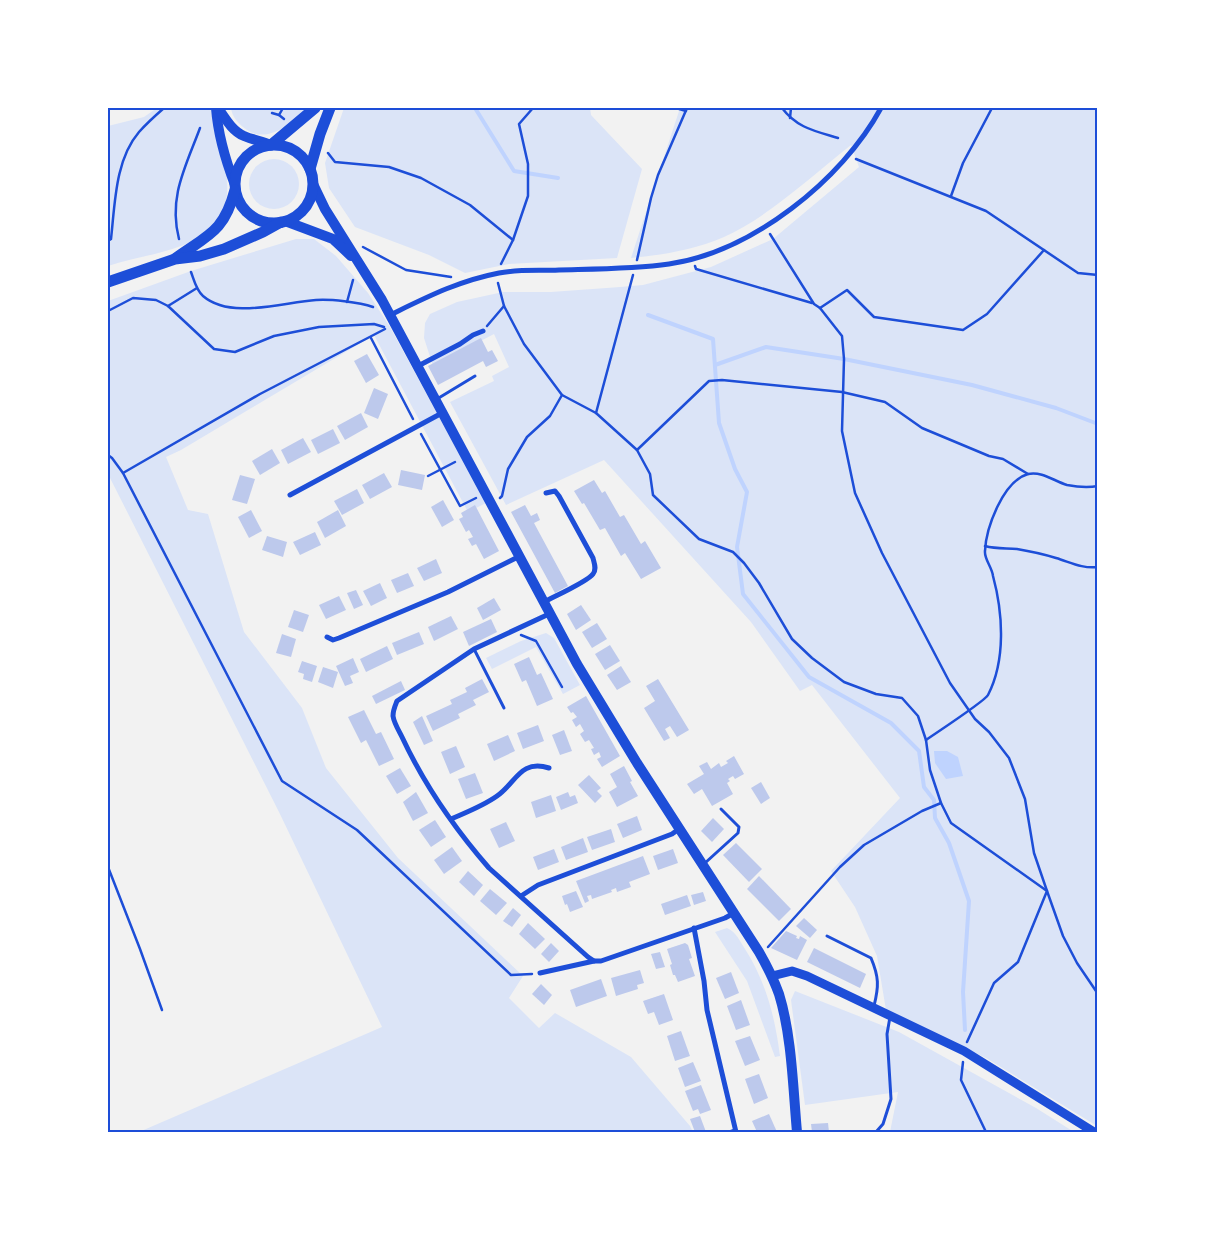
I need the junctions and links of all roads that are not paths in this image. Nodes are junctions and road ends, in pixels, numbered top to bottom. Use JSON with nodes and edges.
{"nodes":[{"id":1,"x":217,"y":108,"type":"edge"},
{"id":2,"x":315,"y":108,"type":"edge"},
{"id":3,"x":330,"y":108,"type":"edge"},
{"id":4,"x":881,"y":108,"type":"edge"},
{"id":5,"x":271,"y":145,"type":"junction"},
{"id":6,"x":310,"y":169,"type":"junction"},
{"id":7,"x":313,"y":184,"type":"junction"},
{"id":8,"x":235,"y":187,"type":"junction"},
{"id":9,"x":283,"y":222,"type":"junction"},
{"id":10,"x":174,"y":259,"type":"junction"},
{"id":11,"x":357,"y":262,"type":"junction"},
{"id":12,"x":108,"y":282,"type":"edge"},
{"id":13,"x":390,"y":315,"type":"junction"},
{"id":14,"x":483,"y":331,"type":"road end"},
{"id":15,"x":418,"y":367,"type":"junction"},
{"id":16,"x":475,"y":376,"type":"dead end"},
{"id":17,"x":435,"y":400,"type":"junction"},
{"id":18,"x":442,"y":413,"type":"junction"},
{"id":19,"x":546,"y":493,"type":"dead end"},
{"id":20,"x":290,"y":496,"type":"dead end"},
{"id":21,"x":518,"y":557,"type":"junction"},
{"id":22,"x":543,"y":602,"type":"junction"},
{"id":23,"x":549,"y":614,"type":"junction"},
{"id":24,"x":327,"y":638,"type":"dead end"},
{"id":25,"x":474,"y":649,"type":"junction"},
{"id":26,"x":504,"y":708,"type":"dead end"},
{"id":27,"x":549,"y":768,"type":"dead end"},
{"id":28,"x":721,"y":809,"type":"dead end"},
{"id":29,"x":451,"y":819,"type":"junction"},
{"id":30,"x":679,"y":829,"type":"junction"},
{"id":31,"x":703,"y":865,"type":"junction"},
{"id":32,"x":521,"y":896,"type":"junction"},
{"id":33,"x":734,"y":913,"type":"junction"},
{"id":34,"x":694,"y":928,"type":"junction"},
{"id":35,"x":827,"y":936,"type":"dead end"},
{"id":36,"x":594,"y":961,"type":"junction"},
{"id":37,"x":540,"y":973,"type":"road end"},
{"id":38,"x":772,"y":976,"type":"junction"},
{"id":39,"x":874,"y":1007,"type":"junction"},
{"id":40,"x":891,"y":1016,"type":"junction"},
{"id":41,"x":736,"y":1131,"type":"edge"},
{"id":42,"x":729,"y":1132,"type":"edge"},
{"id":43,"x":797,"y":1132,"type":"edge"},
{"id":44,"x":876,"y":1132,"type":"edge"},
{"id":45,"x":1094,"y":1132,"type":"edge"}],
"edges":[{"from":1,"to":5,"type":"main road"},
{"from":1,"to":8,"type":"main road"},
{"from":2,"to":5,"type":"highway"},
{"from":3,"to":6,"type":"highway"},
{"from":4,"to":13,"type":"street"},
{"from":5,"to":6,"type":"highway"},
{"from":5,"to":8,"type":"highway"},
{"from":6,"to":7,"type":"highway"},
{"from":7,"to":9,"type":"highway"},
{"from":7,"to":11,"type":"main road"},
{"from":8,"to":9,"type":"highway"},
{"from":8,"to":10,"type":"highway"},
{"from":9,"to":10,"type":"highway"},
{"from":9,"to":11,"type":"main road"},
{"from":10,"to":12,"type":"highway"},
{"from":11,"to":13,"type":"main road"},
{"from":13,"to":15,"type":"main road"},
{"from":14,"to":15,"type":"street"},
{"from":15,"to":17,"type":"main road"},
{"from":16,"to":17,"type":"lane"},
{"from":17,"to":18,"type":"main road"},
{"from":18,"to":20,"type":"street"},
{"from":18,"to":21,"type":"main road"},
{"from":19,"to":22,"type":"street"},
{"from":21,"to":22,"type":"main road"},
{"from":21,"to":24,"type":"street"},
{"from":22,"to":23,"type":"main road"},
{"from":23,"to":25,"type":"street"},
{"from":23,"to":30,"type":"main road"},
{"from":25,"to":26,"type":"lane"},
{"from":25,"to":29,"type":"street"},
{"from":27,"to":29,"type":"street"},
{"from":28,"to":31,"type":"lane"},
{"from":29,"to":32,"type":"street"},
{"from":30,"to":31,"type":"main road"},
{"from":30,"to":32,"type":"street"},
{"from":31,"to":33,"type":"main road"},
{"from":32,"to":36,"type":"street"},
{"from":33,"to":34,"type":"street"},
{"from":33,"to":38,"type":"main road"},
{"from":34,"to":36,"type":"street"},
{"from":34,"to":41,"type":"street"},
{"from":35,"to":39,"type":"lane"},
{"from":36,"to":37,"type":"street"},
{"from":38,"to":39,"type":"street"},
{"from":38,"to":43,"type":"main road"},
{"from":39,"to":40,"type":"street"},
{"from":40,"to":44,"type":"lane"},
{"from":40,"to":45,"type":"street"},
{"from":41,"to":42,"type":"lane"}]}
